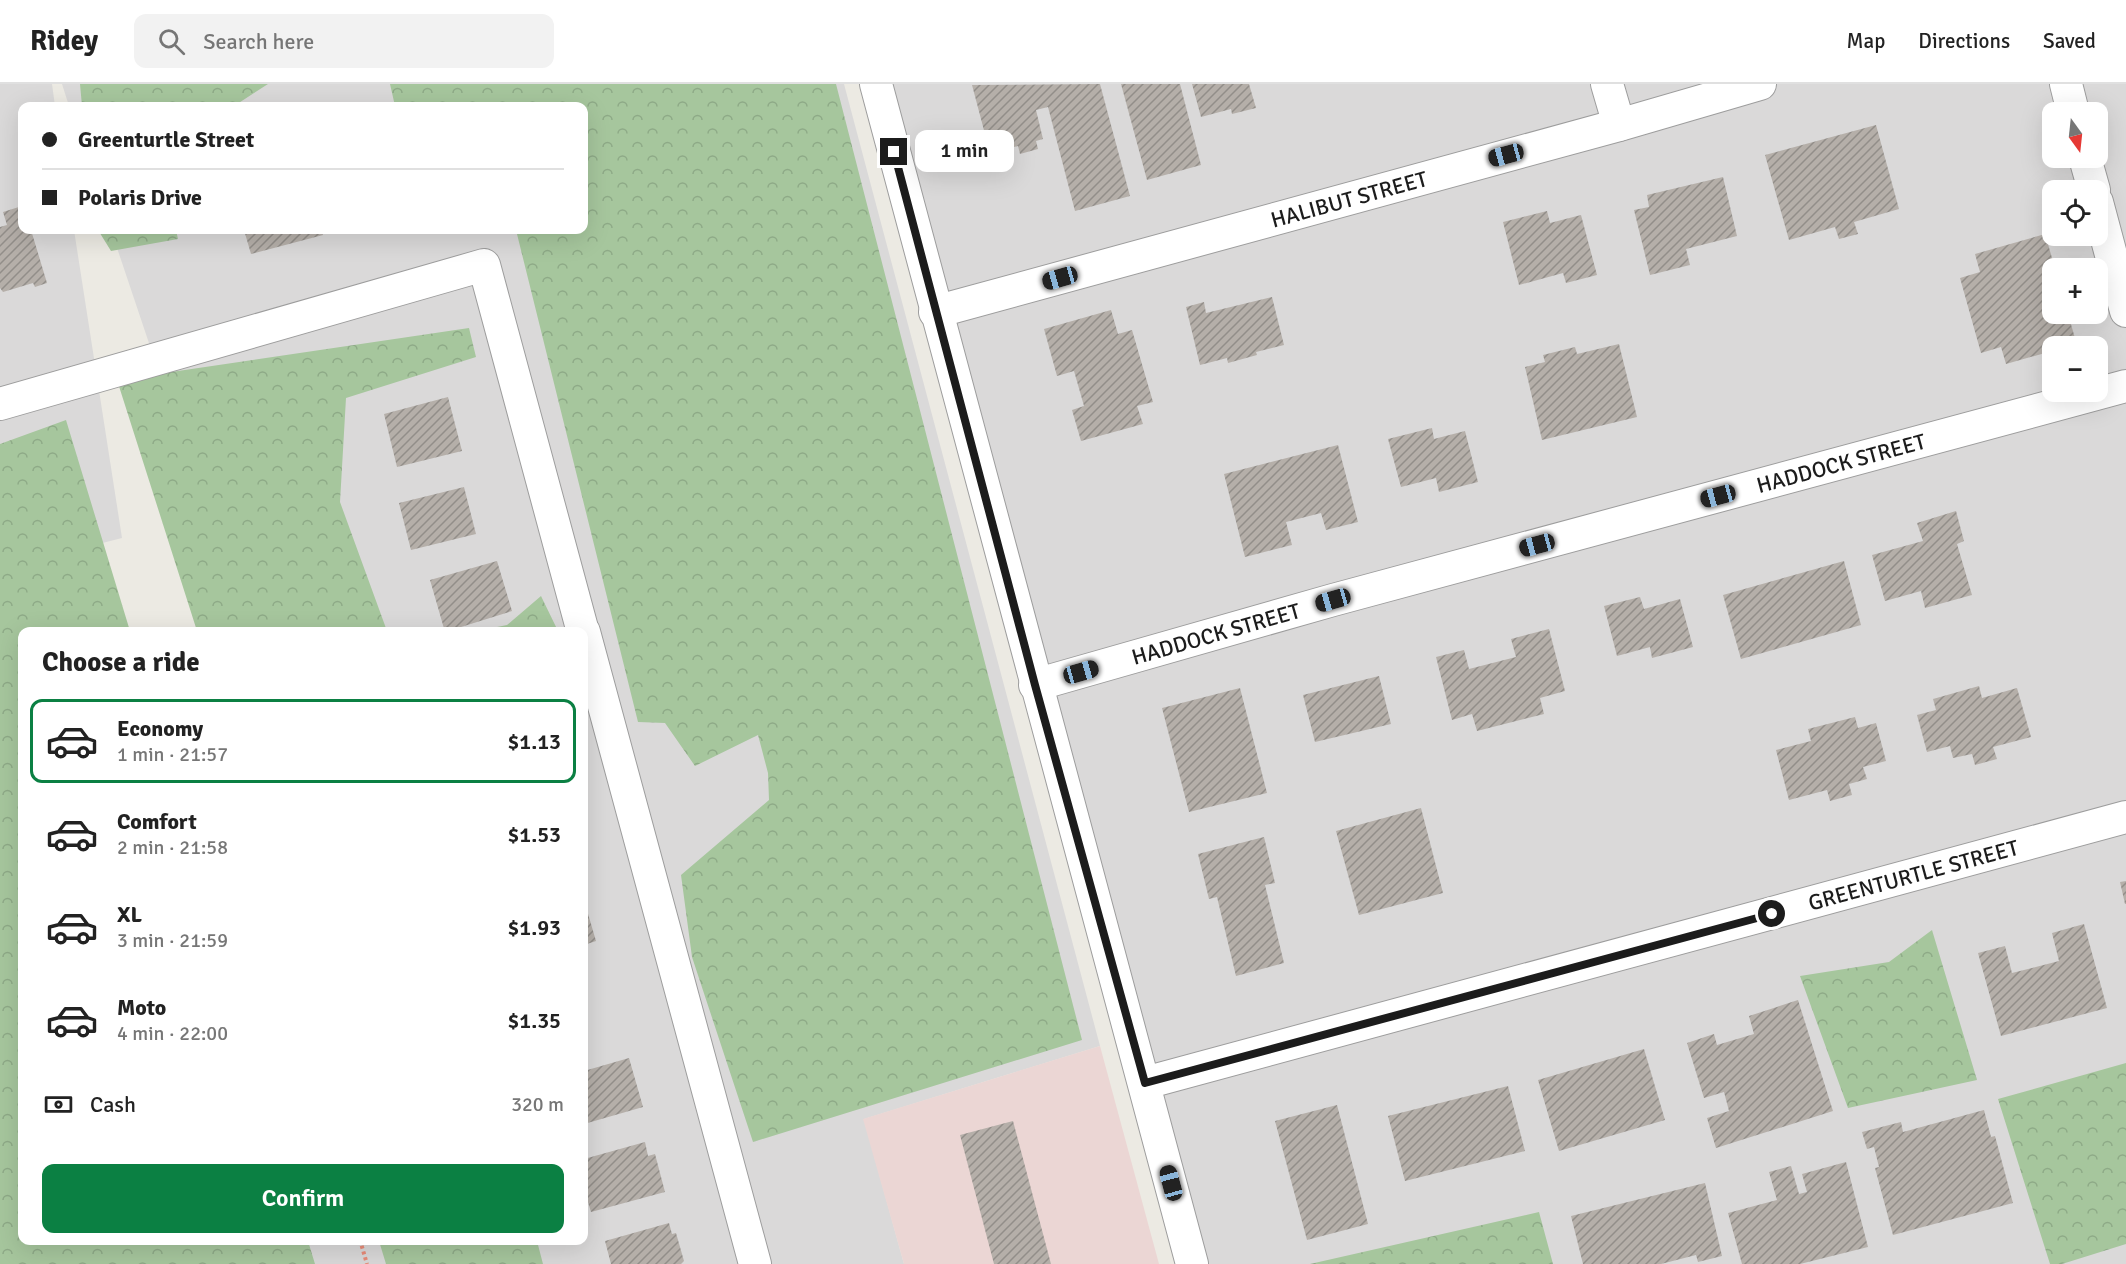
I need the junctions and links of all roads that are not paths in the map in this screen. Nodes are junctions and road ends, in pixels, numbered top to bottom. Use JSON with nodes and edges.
{"nodes":[{"id":1,"x":876,"y":84,"type":"edge"},
{"id":2,"x":1607,"y":84,"type":"edge"},
{"id":3,"x":1760,"y":84,"type":"edge"},
{"id":4,"x":2066,"y":84,"type":"edge"},
{"id":5,"x":2070,"y":102,"type":"edge"},
{"id":6,"x":1619,"y":125,"type":"junction"},
{"id":7,"x":2108,"y":243,"type":"edge"},
{"id":8,"x":2126,"y":311,"type":"edge"},
{"id":9,"x":935,"y":312,"type":"junction"},
{"id":10,"x":2126,"y":386,"type":"edge"},
{"id":11,"x":0,"y":404,"type":"edge"},
{"id":12,"x":582,"y":627,"type":"edge"},
{"id":13,"x":588,"y":650,"type":"edge"},
{"id":14,"x":1035,"y":685,"type":"junction"},
{"id":15,"x":2126,"y":817,"type":"edge"},
{"id":16,"x":1145,"y":1083,"type":"junction"},
{"id":17,"x":755,"y":1264,"type":"edge"},
{"id":18,"x":1192,"y":1264,"type":"edge"}],
"edges":[{"from":1,"to":9,"type":"street"},
{"from":2,"to":6,"type":"street"},
{"from":3,"to":6,"type":"street","name":"HALIBUT STREET"},
{"from":4,"to":5,"type":"street"},
{"from":6,"to":9,"type":"street","name":"HALIBUT STREET"},
{"from":7,"to":8,"type":"street"},
{"from":9,"to":14,"type":"street"},
{"from":10,"to":14,"type":"street","name":"HADDOCK STREET"},
{"from":11,"to":12,"type":"street"},
{"from":13,"to":17,"type":"street"},
{"from":14,"to":16,"type":"street"},
{"from":15,"to":16,"type":"street","name":"GREENTURTLE STREET"},
{"from":16,"to":18,"type":"street"}]}
